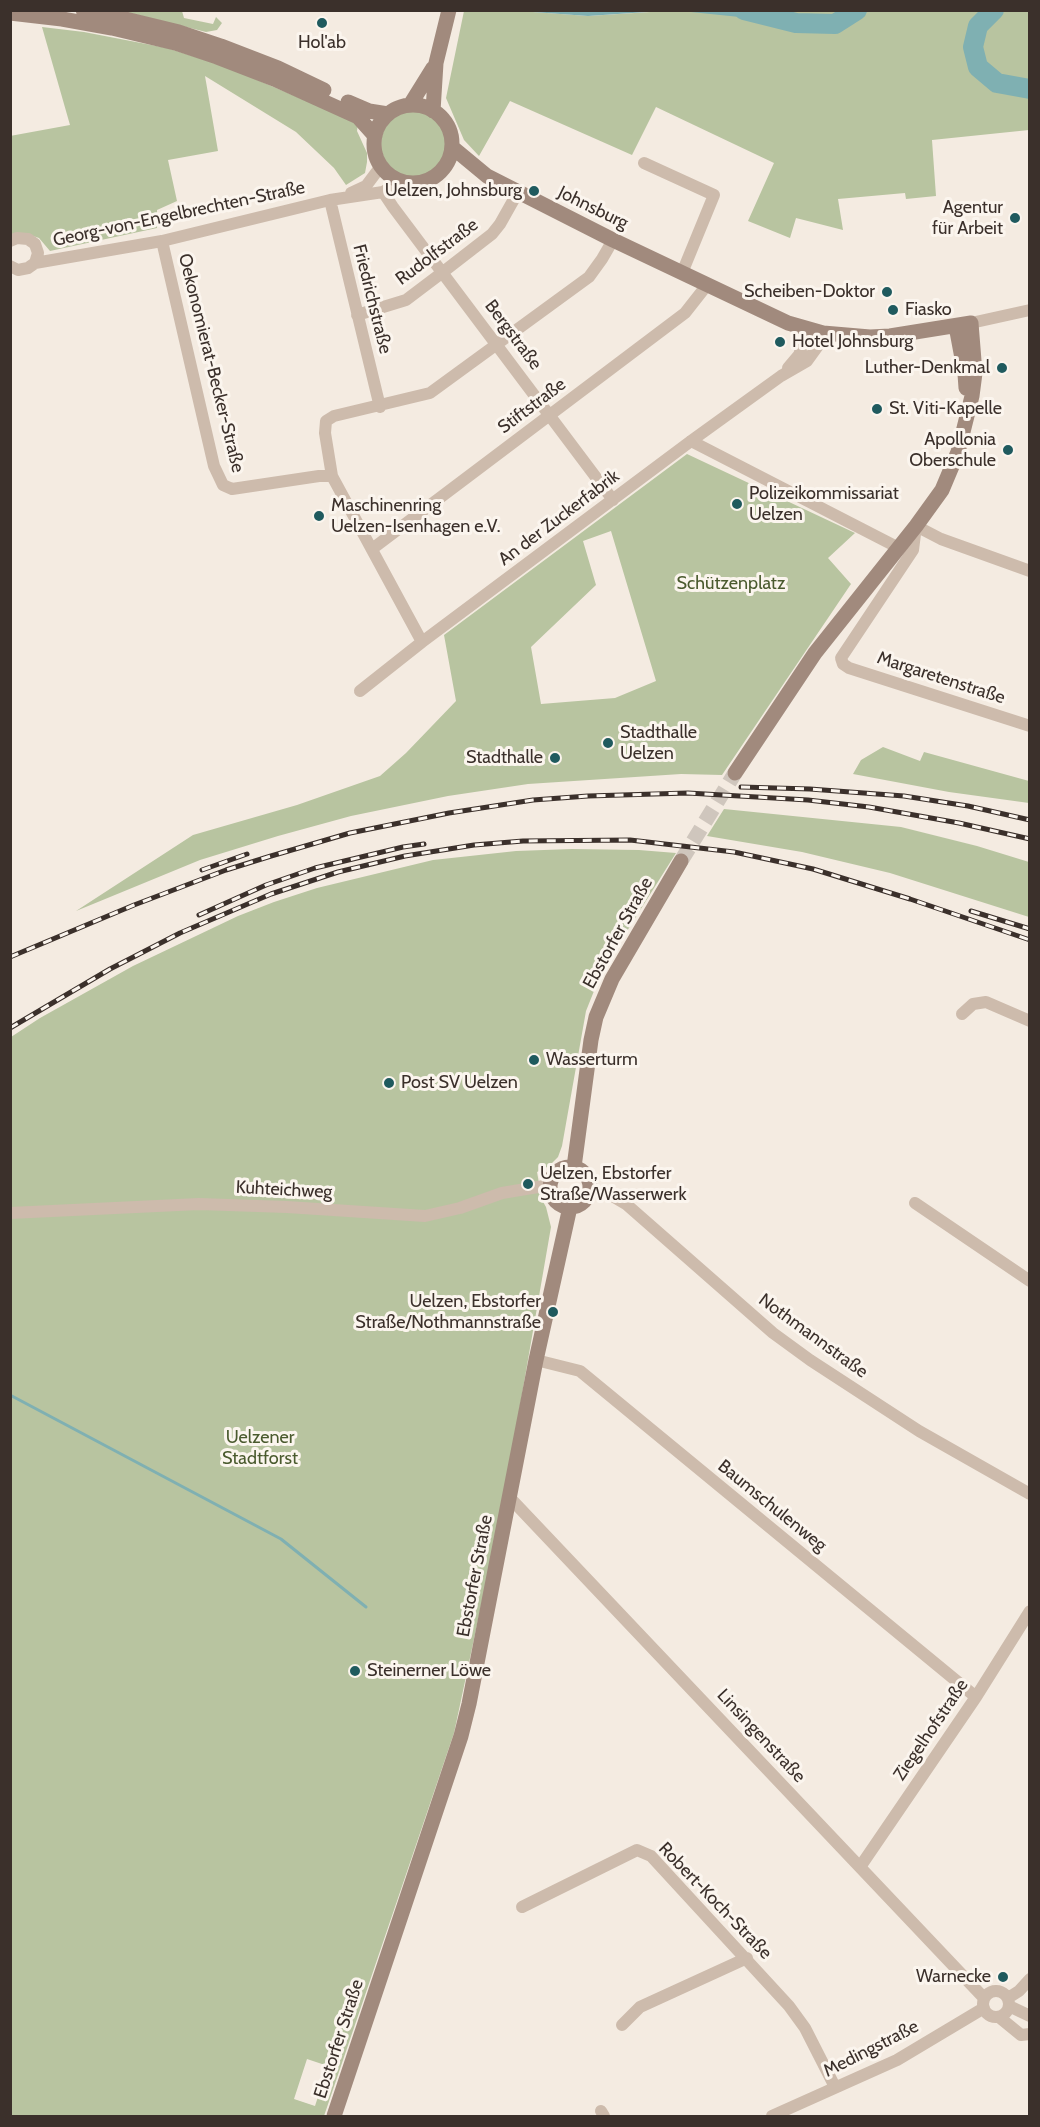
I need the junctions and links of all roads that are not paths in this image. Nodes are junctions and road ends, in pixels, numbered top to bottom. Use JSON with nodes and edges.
{"nodes":[{"id":1,"x":83,"y":10,"type":"edge"},
{"id":2,"x":449,"y":10,"type":"edge"},
{"id":3,"x":10,"y":13,"type":"edge"},
{"id":4,"x":436,"y":63,"type":"junction"},
{"id":5,"x":410,"y":105,"type":"junction"},
{"id":6,"x":433,"y":111,"type":"junction"},
{"id":7,"x":388,"y":114,"type":"junction"},
{"id":8,"x":375,"y":136,"type":"junction"},
{"id":9,"x":452,"y":147,"type":"junction"},
{"id":10,"x":644,"y":163,"type":"dead end"},
{"id":11,"x":381,"y":166,"type":"junction"},
{"id":12,"x":444,"y":167,"type":"junction"},
{"id":13,"x":487,"y":176,"type":"junction"},
{"id":14,"x":400,"y":181,"type":"junction"},
{"id":15,"x":383,"y":192,"type":"junction"},
{"id":16,"x":518,"y":192,"type":"junction"},
{"id":17,"x":330,"y":200,"type":"junction"},
{"id":18,"x":162,"y":240,"type":"junction"},
{"id":19,"x":613,"y":240,"type":"junction"},
{"id":20,"x":10,"y":241,"type":"edge"},
{"id":21,"x":35,"y":263,"type":"junction"},
{"id":22,"x":10,"y":266,"type":"edge"},
{"id":23,"x":443,"y":272,"type":"junction"},
{"id":24,"x":682,"y":273,"type":"junction"},
{"id":25,"x":707,"y":285,"type":"junction"},
{"id":26,"x":1029,"y":310,"type":"edge"},
{"id":27,"x":357,"y":315,"type":"junction"},
{"id":28,"x":964,"y":325,"type":"junction"},
{"id":29,"x":816,"y":331,"type":"junction"},
{"id":30,"x":497,"y":344,"type":"junction"},
{"id":31,"x":380,"y":406,"type":"junction"},
{"id":32,"x":550,"y":414,"type":"junction"},
{"id":33,"x":691,"y":441,"type":"junction"},
{"id":34,"x":332,"y":476,"type":"junction"},
{"id":35,"x":613,"y":500,"type":"junction"},
{"id":36,"x":916,"y":525,"type":"junction"},
{"id":37,"x":899,"y":548,"type":"junction"},
{"id":38,"x":372,"y":549,"type":"junction"},
{"id":39,"x":1029,"y":571,"type":"edge"},
{"id":40,"x":422,"y":642,"type":"junction"},
{"id":41,"x":360,"y":691,"type":"dead end"},
{"id":42,"x":1029,"y":726,"type":"edge"},
{"id":43,"x":735,"y":773,"type":"tunnel mouth"},
{"id":44,"x":681,"y":861,"type":"tunnel mouth"},
{"id":45,"x":962,"y":1014,"type":"dead end"},
{"id":46,"x":1029,"y":1021,"type":"edge"},
{"id":47,"x":574,"y":1167,"type":"junction"},
{"id":48,"x":550,"y":1185,"type":"junction"},
{"id":49,"x":590,"y":1190,"type":"junction"},
{"id":50,"x":915,"y":1203,"type":"dead end"},
{"id":51,"x":570,"y":1207,"type":"junction"},
{"id":52,"x":10,"y":1213,"type":"edge"},
{"id":53,"x":1029,"y":1281,"type":"edge"},
{"id":54,"x":536,"y":1359,"type":"junction"},
{"id":55,"x":1029,"y":1494,"type":"edge"},
{"id":56,"x":511,"y":1499,"type":"junction"},
{"id":57,"x":1029,"y":1611,"type":"edge"},
{"id":58,"x":976,"y":1697,"type":"junction"},
{"id":59,"x":860,"y":1867,"type":"junction"},
{"id":60,"x":522,"y":1907,"type":"dead end"},
{"id":61,"x":747,"y":1958,"type":"junction"},
{"id":62,"x":1029,"y":1979,"type":"edge"},
{"id":63,"x":1008,"y":2002,"type":"junction"},
{"id":64,"x":984,"y":2003,"type":"junction"},
{"id":65,"x":1029,"y":2016,"type":"edge"},
{"id":66,"x":999,"y":2017,"type":"junction"},
{"id":67,"x":622,"y":2025,"type":"dead end"},
{"id":68,"x":1029,"y":2034,"type":"edge"},
{"id":69,"x":835,"y":2087,"type":"junction"},
{"id":70,"x":334,"y":2116,"type":"edge"},
{"id":71,"x":772,"y":2116,"type":"edge"}],
"edges":[{"from":1,"to":7,"type":"main road"},
{"from":2,"to":4,"type":"main road"},
{"from":3,"to":8,"type":"main road"},
{"from":4,"to":5,"type":"main road"},
{"from":4,"to":6,"type":"main road"},
{"from":5,"to":6,"type":"main road"},
{"from":5,"to":7,"type":"main road"},
{"from":6,"to":9,"type":"main road"},
{"from":7,"to":8,"type":"main road"},
{"from":8,"to":11,"type":"main road"},
{"from":9,"to":12,"type":"main road"},
{"from":9,"to":13,"type":"main road","name":"Johnsburg"},
{"from":10,"to":24,"type":"street"},
{"from":11,"to":14,"type":"main road"},
{"from":11,"to":17,"type":"street","name":"Georg-von-Engelbrechten-Straße"},
{"from":12,"to":13,"type":"main road","name":"Johnsburg"},
{"from":12,"to":14,"type":"main road"},
{"from":13,"to":16,"type":"main road","name":"Johnsburg"},
{"from":14,"to":15,"type":"street","name":"Georg-von-Engelbrechten-Straße"},
{"from":15,"to":17,"type":"street","name":"Georg-von-Engelbrechten-Straße"},
{"from":15,"to":23,"type":"street","name":"Bergstraße"},
{"from":16,"to":19,"type":"main road","name":"Johnsburg"},
{"from":16,"to":23,"type":"street","name":"Rudolfstraße"},
{"from":17,"to":18,"type":"street","name":"Georg-von-Engelbrechten-Straße"},
{"from":17,"to":27,"type":"street","name":"Friedrichstraße"},
{"from":18,"to":21,"type":"street","name":"Georg-von-Engelbrechten-Straße"},
{"from":18,"to":34,"type":"street","name":"Oekonomierat-Becker-Straße"},
{"from":19,"to":24,"type":"main road","name":"Johnsburg"},
{"from":19,"to":30,"type":"street"},
{"from":20,"to":21,"type":"street","name":"Georg-von-Engelbrechten-Straße"},
{"from":21,"to":22,"type":"street","name":"Georg-von-Engelbrechten-Straße"},
{"from":23,"to":27,"type":"street","name":"Rudolfstraße"},
{"from":23,"to":30,"type":"street","name":"Bergstraße"},
{"from":24,"to":25,"type":"main road","name":"Johnsburg"},
{"from":25,"to":29,"type":"main road","name":"Johnsburg"},
{"from":25,"to":32,"type":"street","name":"Stiftstraße"},
{"from":26,"to":28,"type":"street"},
{"from":27,"to":31,"type":"street","name":"Friedrichstraße"},
{"from":28,"to":29,"type":"main road","name":"Johnsburg"},
{"from":28,"to":36,"type":"main road"},
{"from":29,"to":33,"type":"street","name":"An der Zuckerfabrik"},
{"from":30,"to":31,"type":"street"},
{"from":30,"to":32,"type":"street","name":"Bergstraße"},
{"from":31,"to":34,"type":"street"},
{"from":32,"to":35,"type":"street","name":"Bergstraße"},
{"from":32,"to":38,"type":"street","name":"Stiftstraße"},
{"from":33,"to":35,"type":"street","name":"An der Zuckerfabrik"},
{"from":33,"to":37,"type":"street"},
{"from":34,"to":38,"type":"street"},
{"from":35,"to":40,"type":"street","name":"An der Zuckerfabrik"},
{"from":36,"to":37,"type":"main road"},
{"from":36,"to":39,"type":"street"},
{"from":36,"to":42,"type":"street","name":"Margaretenstraße"},
{"from":37,"to":43,"type":"main road"},
{"from":38,"to":40,"type":"street"},
{"from":40,"to":41,"type":"street","name":"An der Zuckerfabrik"},
{"from":44,"to":47,"type":"main road","name":"Ebstorfer Straße"},
{"from":45,"to":46,"type":"street"},
{"from":47,"to":48,"type":"main road"},
{"from":47,"to":49,"type":"main road"},
{"from":48,"to":51,"type":"main road"},
{"from":48,"to":52,"type":"street","name":"Kuhteichweg"},
{"from":49,"to":51,"type":"main road"},
{"from":49,"to":55,"type":"street","name":"Nothmannstraße"},
{"from":50,"to":53,"type":"street"},
{"from":51,"to":54,"type":"main road","name":"Ebstorfer Straße"},
{"from":54,"to":56,"type":"main road","name":"Ebstorfer Straße"},
{"from":54,"to":58,"type":"street","name":"Baumschulenweg"},
{"from":56,"to":59,"type":"street","name":"Linsingenstraße"},
{"from":56,"to":70,"type":"main road","name":"Ebstorfer Straße"},
{"from":57,"to":58,"type":"street","name":"Ziegelhofstraße"},
{"from":58,"to":59,"type":"street","name":"Ziegelhofstraße"},
{"from":59,"to":64,"type":"street","name":"Linsingenstraße"},
{"from":60,"to":61,"type":"street","name":"Robert-Koch-Straße"},
{"from":61,"to":67,"type":"street"},
{"from":61,"to":69,"type":"street","name":"Robert-Koch-Straße"},
{"from":62,"to":63,"type":"street"},
{"from":63,"to":64,"type":"street"},
{"from":63,"to":65,"type":"street"},
{"from":63,"to":66,"type":"street"},
{"from":64,"to":66,"type":"street"},
{"from":64,"to":69,"type":"street","name":"Medingstraße"},
{"from":66,"to":68,"type":"street"},
{"from":69,"to":71,"type":"street","name":"Medingstraße"}]}
